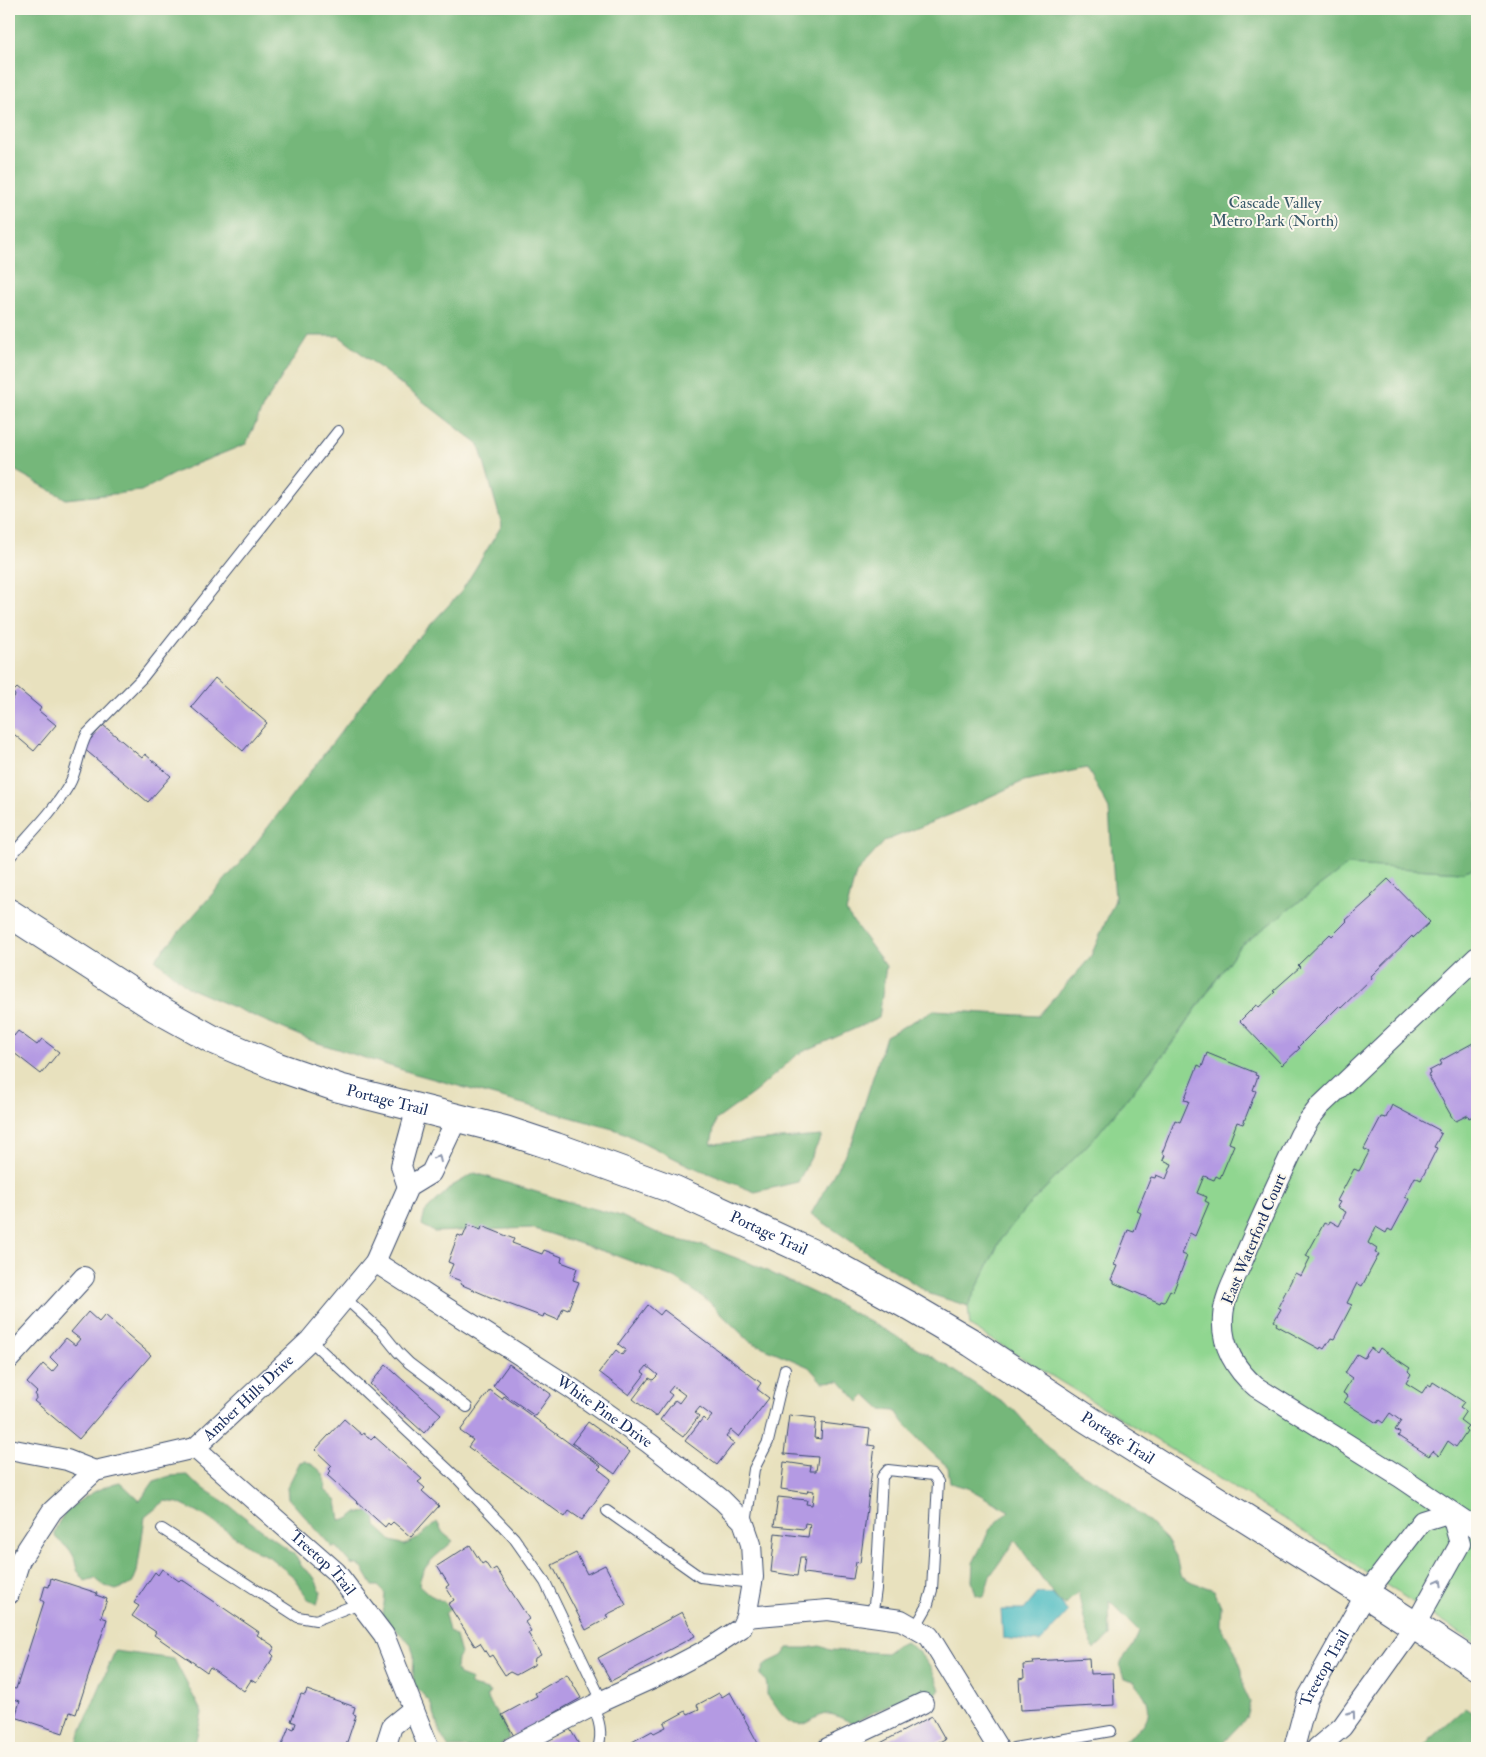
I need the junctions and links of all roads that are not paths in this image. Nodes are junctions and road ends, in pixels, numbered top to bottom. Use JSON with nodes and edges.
{"nodes":[{"id":1,"x":338,"y":431,"type":"dead end"},
{"id":2,"x":9,"y":858,"type":"edge"},
{"id":3,"x":9,"y":913,"type":"edge"},
{"id":4,"x":1477,"y":957,"type":"edge"},
{"id":5,"x":417,"y":1107,"type":"junction"},
{"id":6,"x":457,"y":1118,"type":"junction"},
{"id":7,"x":408,"y":1187,"type":"junction"},
{"id":8,"x":375,"y":1262,"type":"junction"},
{"id":9,"x":84,"y":1277,"type":"dead end"},
{"id":10,"x":345,"y":1298,"type":"junction"},
{"id":11,"x":310,"y":1340,"type":"junction"},
{"id":12,"x":9,"y":1359,"type":"edge"},
{"id":13,"x":785,"y":1369,"type":"dead end"},
{"id":14,"x":467,"y":1407,"type":"dead end"},
{"id":15,"x":9,"y":1448,"type":"edge"},
{"id":16,"x":194,"y":1448,"type":"junction"},
{"id":17,"x":95,"y":1471,"type":"junction"},
{"id":18,"x":607,"y":1511,"type":"dead end"},
{"id":19,"x":1450,"y":1512,"type":"junction"},
{"id":20,"x":745,"y":1528,"type":"junction"},
{"id":21,"x":162,"y":1529,"type":"dead end"},
{"id":22,"x":1477,"y":1529,"type":"edge"},
{"id":23,"x":752,"y":1583,"type":"junction"},
{"id":24,"x":9,"y":1594,"type":"edge"},
{"id":25,"x":1366,"y":1594,"type":"junction"},
{"id":26,"x":360,"y":1603,"type":"junction"},
{"id":27,"x":870,"y":1616,"type":"junction"},
{"id":28,"x":746,"y":1617,"type":"junction"},
{"id":29,"x":1415,"y":1625,"type":"junction"},
{"id":30,"x":915,"y":1628,"type":"junction"},
{"id":31,"x":1477,"y":1666,"type":"edge"},
{"id":32,"x":598,"y":1703,"type":"junction"},
{"id":33,"x":923,"y":1703,"type":"dead end"},
{"id":34,"x":413,"y":1709,"type":"junction"},
{"id":35,"x":1112,"y":1732,"type":"dead end"},
{"id":36,"x":385,"y":1748,"type":"edge"},
{"id":37,"x":429,"y":1748,"type":"edge"},
{"id":38,"x":511,"y":1748,"type":"edge"},
{"id":39,"x":598,"y":1748,"type":"edge"},
{"id":40,"x":828,"y":1748,"type":"edge"},
{"id":41,"x":998,"y":1748,"type":"edge"},
{"id":42,"x":1014,"y":1748,"type":"edge"},
{"id":43,"x":1294,"y":1748,"type":"edge"},
{"id":44,"x":1317,"y":1748,"type":"edge"}],
"edges":[{"from":1,"to":2,"type":"lane"},
{"from":3,"to":5,"type":"main road","name":"Portage Trail"},
{"from":4,"to":19,"type":"street","name":"East Waterford Court"},
{"from":5,"to":6,"type":"main road","name":"Portage Trail"},
{"from":5,"to":7,"type":"street"},
{"from":7,"to":6,"type":"street","one_way":true},
{"from":6,"to":25,"type":"main road","name":"Portage Trail"},
{"from":7,"to":8,"type":"street","name":"Amber Hills Drive"},
{"from":8,"to":10,"type":"street","name":"Amber Hills Drive"},
{"from":8,"to":20,"type":"street","name":"White Pine Drive"},
{"from":9,"to":12,"type":"street"},
{"from":10,"to":11,"type":"street","name":"Amber Hills Drive"},
{"from":10,"to":14,"type":"lane"},
{"from":11,"to":16,"type":"street","name":"Amber Hills Drive"},
{"from":11,"to":32,"type":"lane"},
{"from":13,"to":20,"type":"lane"},
{"from":15,"to":17,"type":"street"},
{"from":16,"to":17,"type":"street","name":"Amber Hills Drive"},
{"from":16,"to":26,"type":"street","name":"Treetop Trail"},
{"from":17,"to":24,"type":"street","name":"Amber Hills Drive"},
{"from":18,"to":23,"type":"lane"},
{"from":19,"to":22,"type":"street","name":"East Waterford Court"},
{"from":19,"to":25,"type":"street"},
{"from":29,"to":19,"type":"street","one_way":true},
{"from":20,"to":23,"type":"street","name":"White Pine Drive"},
{"from":21,"to":26,"type":"lane"},
{"from":23,"to":28,"type":"street","name":"White Pine Drive"},
{"from":25,"to":29,"type":"main road","name":"Portage Trail"},
{"from":25,"to":43,"type":"street","name":"Treetop Trail"},
{"from":26,"to":34,"type":"street","name":"Treetop Trail"},
{"from":27,"to":28,"type":"street"},
{"from":27,"to":30,"type":"street"},
{"from":27,"to":30,"type":"lane"},
{"from":28,"to":32,"type":"street"},
{"from":29,"to":31,"type":"main road","name":"Portage Trail"},
{"from":44,"to":29,"type":"street","one_way":true},
{"from":30,"to":41,"type":"street"},
{"from":32,"to":38,"type":"street"},
{"from":32,"to":39,"type":"lane"},
{"from":33,"to":40,"type":"street"},
{"from":34,"to":36,"type":"street"},
{"from":34,"to":37,"type":"street","name":"Treetop Trail"},
{"from":35,"to":42,"type":"lane"}]}
